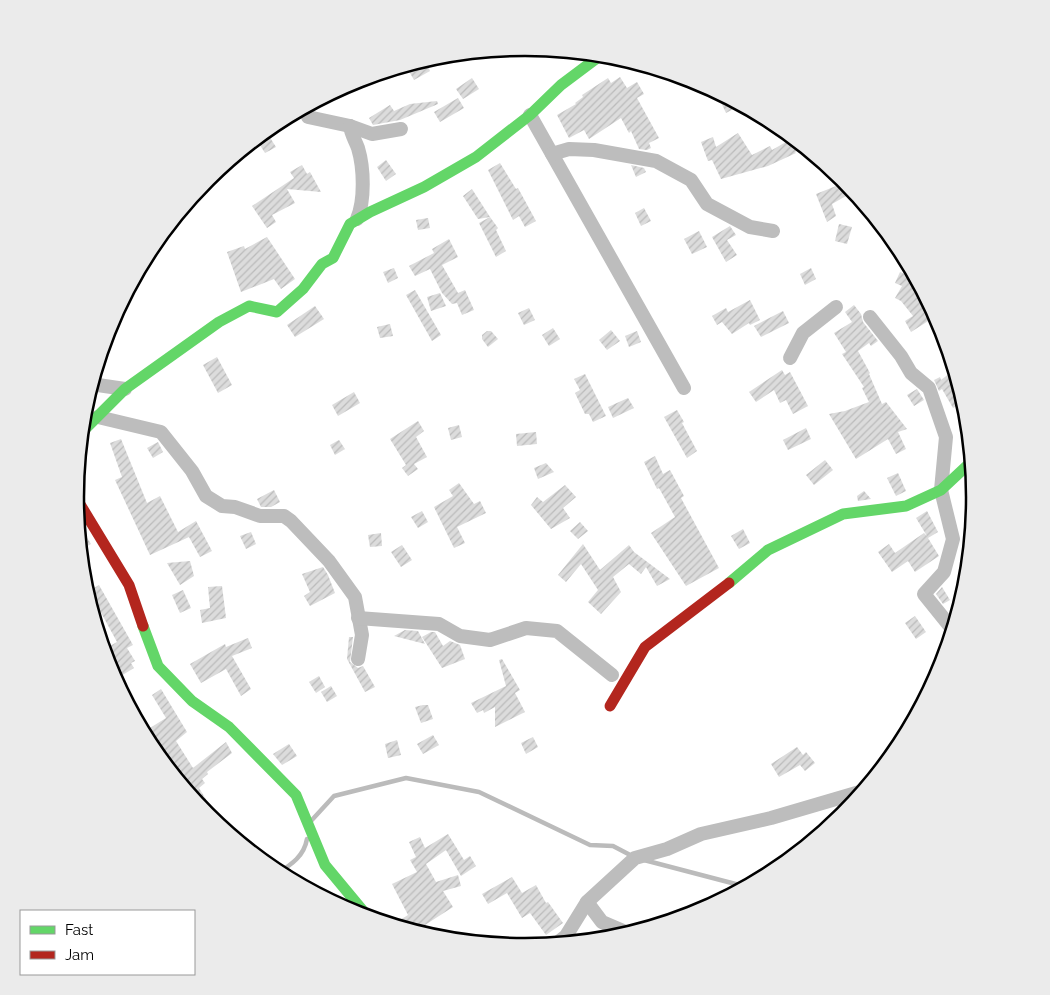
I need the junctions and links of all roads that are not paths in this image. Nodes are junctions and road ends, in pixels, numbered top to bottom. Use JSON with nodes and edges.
{"nodes":[{"id":1,"x":592,"y":62,"type":"edge"},
{"id":2,"x":530,"y":115,"type":"junction"},
{"id":3,"x":308,"y":117,"type":"dead end"},
{"id":4,"x":350,"y":126,"type":"junction"},
{"id":5,"x":401,"y":128,"type":"dead end"},
{"id":6,"x":552,"y":154,"type":"junction"},
{"id":7,"x":356,"y":218,"type":"junction"},
{"id":8,"x":773,"y":231,"type":"dead end"},
{"id":9,"x":836,"y":307,"type":"dead end"},
{"id":10,"x":870,"y":317,"type":"dead end"},
{"id":11,"x":790,"y":358,"type":"dead end"},
{"id":12,"x":98,"y":385,"type":"edge"},
{"id":13,"x":684,"y":388,"type":"dead end"},
{"id":14,"x":125,"y":389,"type":"junction"},
{"id":15,"x":98,"y":417,"type":"junction"},
{"id":16,"x":90,"y":424,"type":"edge"},
{"id":17,"x":965,"y":472,"type":"edge"},
{"id":18,"x":942,"y":490,"type":"junction"},
{"id":19,"x":84,"y":512,"type":"edge"},
{"id":20,"x":358,"y":618,"type":"junction"},
{"id":21,"x":948,"y":623,"type":"edge"},
{"id":22,"x":358,"y":659,"type":"dead end"},
{"id":23,"x":612,"y":675,"type":"dead end"},
{"id":24,"x":610,"y":706,"type":"dead end"},
{"id":25,"x":851,"y":794,"type":"edge"},
{"id":26,"x":587,"y":902,"type":"junction"},
{"id":27,"x":359,"y":906,"type":"edge"},
{"id":28,"x":617,"y":929,"type":"edge"},
{"id":29,"x":565,"y":937,"type":"edge"}],
"edges":[{"from":1,"to":2,"type":"street"},
{"from":2,"to":6,"type":"street"},
{"from":2,"to":7,"type":"street"},
{"from":3,"to":4,"type":"street"},
{"from":4,"to":5,"type":"street"},
{"from":4,"to":7,"type":"street"},
{"from":6,"to":8,"type":"street"},
{"from":6,"to":13,"type":"street"},
{"from":7,"to":14,"type":"street"},
{"from":9,"to":11,"type":"street"},
{"from":10,"to":18,"type":"street"},
{"from":12,"to":14,"type":"street"},
{"from":14,"to":15,"type":"street"},
{"from":15,"to":16,"type":"street"},
{"from":15,"to":20,"type":"street"},
{"from":17,"to":18,"type":"street"},
{"from":18,"to":21,"type":"street"},
{"from":18,"to":24,"type":"street"},
{"from":19,"to":27,"type":"street"},
{"from":20,"to":22,"type":"street"},
{"from":20,"to":23,"type":"street"},
{"from":25,"to":26,"type":"street"},
{"from":26,"to":28,"type":"street"},
{"from":26,"to":29,"type":"street"}]}
